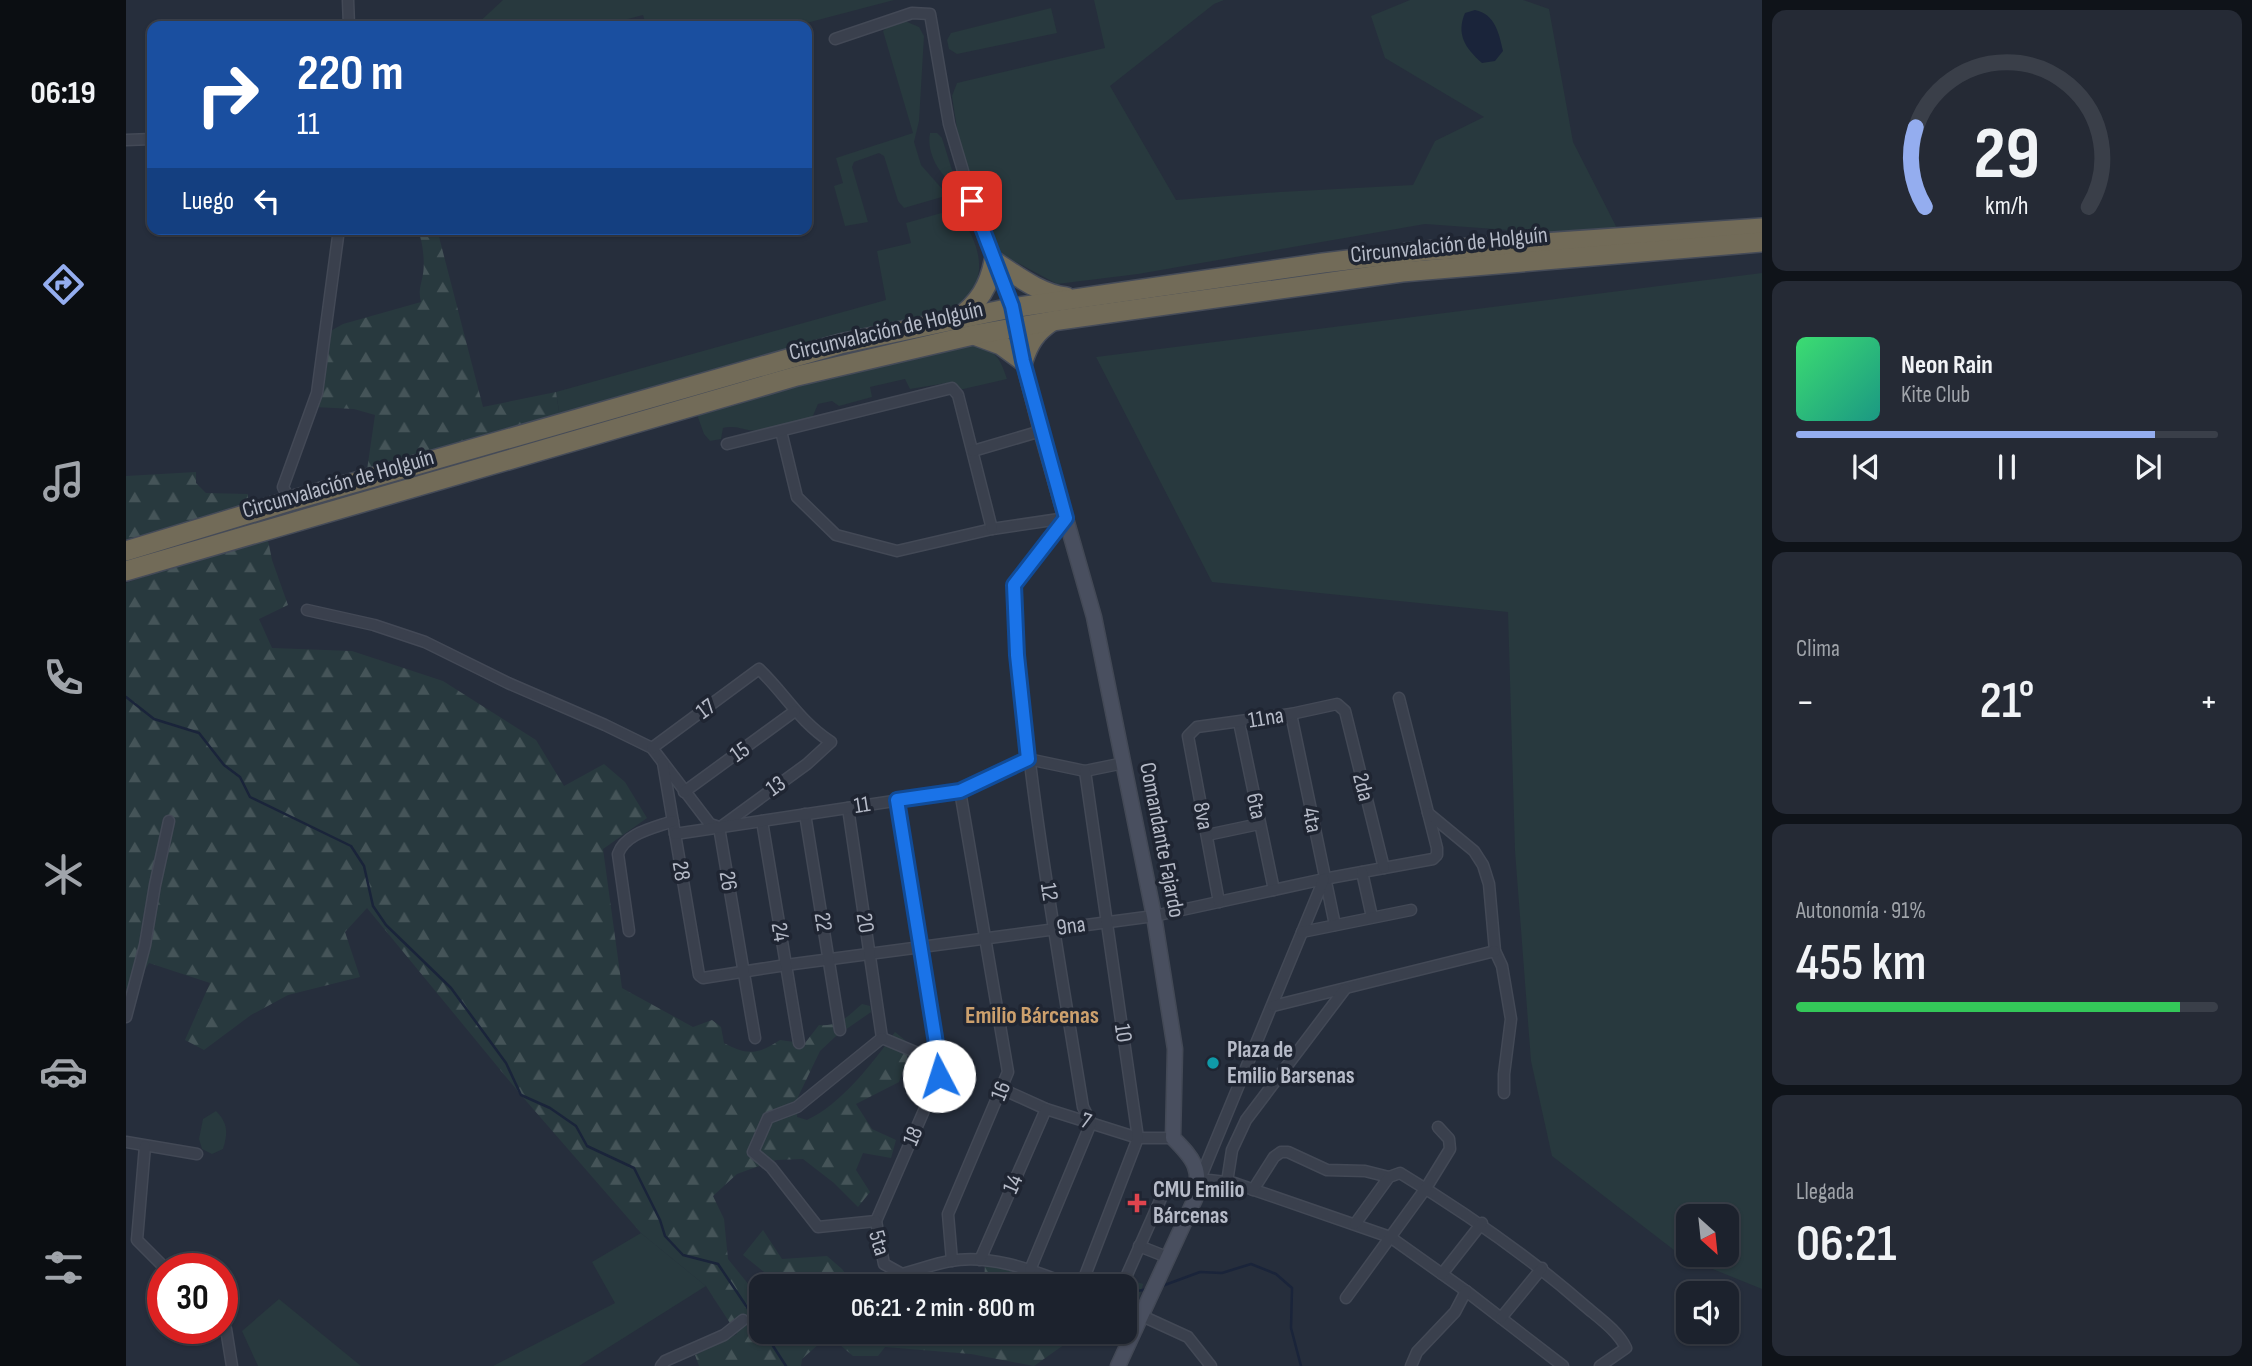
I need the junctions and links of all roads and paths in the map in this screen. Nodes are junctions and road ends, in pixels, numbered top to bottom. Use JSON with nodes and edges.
{"nodes":[{"id":1,"x":348,"y":0,"type":"edge"},
{"id":2,"x":349,"y":21,"type":"edge"},
{"id":3,"x":835,"y":39,"type":"dead end"},
{"id":4,"x":147,"y":139,"type":"edge"},
{"id":5,"x":126,"y":140,"type":"edge"},
{"id":6,"x":1762,"y":228,"type":"edge"},
{"id":7,"x":338,"y":235,"type":"edge"},
{"id":8,"x":1762,"y":242,"type":"edge"},
{"id":9,"x":994,"y":261,"type":"junction"},
{"id":10,"x":1077,"y":298,"type":"junction"},
{"id":11,"x":1014,"y":318,"type":"junction"},
{"id":12,"x":956,"y":320,"type":"junction"},
{"id":13,"x":1052,"y":321,"type":"junction"},
{"id":14,"x":973,"y":335,"type":"junction"},
{"id":15,"x":1023,"y":361,"type":"junction"},
{"id":16,"x":1041,"y":431,"type":"junction"},
{"id":17,"x":781,"y":432,"type":"junction"},
{"id":18,"x":727,"y":444,"type":"dead end"},
{"id":19,"x":973,"y":452,"type":"junction"},
{"id":20,"x":290,"y":501,"type":"junction"},
{"id":21,"x":1066,"y":518,"type":"junction"},
{"id":22,"x":992,"y":530,"type":"junction"},
{"id":23,"x":126,"y":551,"type":"edge"},
{"id":24,"x":126,"y":571,"type":"edge"},
{"id":25,"x":307,"y":610,"type":"dead end"},
{"id":26,"x":1399,"y":698,"type":"dead end"},
{"id":27,"x":1341,"y":707,"type":"joint"},
{"id":28,"x":795,"y":711,"type":"junction"},
{"id":29,"x":1291,"y":714,"type":"junction"},
{"id":30,"x":1239,"y":722,"type":"junction"},
{"id":31,"x":1191,"y":731,"type":"joint"},
{"id":32,"x":652,"y":748,"type":"junction"},
{"id":33,"x":1028,"y":759,"type":"junction"},
{"id":34,"x":663,"y":763,"type":"junction"},
{"id":35,"x":1124,"y":763,"type":"junction"},
{"id":36,"x":1085,"y":771,"type":"junction"},
{"id":37,"x":960,"y":791,"type":"junction"},
{"id":38,"x":684,"y":792,"type":"junction"},
{"id":39,"x":897,"y":800,"type":"junction"},
{"id":40,"x":848,"y":808,"type":"junction"},
{"id":41,"x":1428,"y":813,"type":"junction"},
{"id":42,"x":805,"y":814,"type":"junction"},
{"id":43,"x":169,"y":821,"type":"dead end"},
{"id":44,"x":673,"y":821,"type":"junction"},
{"id":45,"x":762,"y":821,"type":"junction"},
{"id":46,"x":1259,"y":824,"type":"junction"},
{"id":47,"x":719,"y":827,"type":"junction"},
{"id":48,"x":675,"y":834,"type":"junction"},
{"id":49,"x":1207,"y":835,"type":"junction"},
{"id":50,"x":1384,"y":868,"type":"junction"},
{"id":51,"x":1362,"y":872,"type":"junction"},
{"id":52,"x":1324,"y":879,"type":"junction"},
{"id":53,"x":1274,"y":890,"type":"junction"},
{"id":54,"x":1219,"y":902,"type":"junction"},
{"id":55,"x":1410,"y":910,"type":"dead end"},
{"id":56,"x":1154,"y":916,"type":"junction"},
{"id":57,"x":1372,"y":917,"type":"junction"},
{"id":58,"x":1106,"y":921,"type":"junction"},
{"id":59,"x":1335,"y":925,"type":"junction"},
{"id":60,"x":1055,"y":928,"type":"junction"},
{"id":61,"x":629,"y":931,"type":"dead end"},
{"id":62,"x":1302,"y":932,"type":"junction"},
{"id":63,"x":987,"y":938,"type":"junction"},
{"id":64,"x":921,"y":947,"type":"junction"},
{"id":65,"x":1495,"y":951,"type":"junction"},
{"id":66,"x":870,"y":955,"type":"junction"},
{"id":67,"x":830,"y":960,"type":"junction"},
{"id":68,"x":786,"y":965,"type":"junction"},
{"id":69,"x":742,"y":972,"type":"junction"},
{"id":70,"x":701,"y":977,"type":"joint"},
{"id":71,"x":1345,"y":989,"type":"junction"},
{"id":72,"x":1273,"y":1006,"type":"junction"},
{"id":73,"x":126,"y":1017,"type":"edge"},
{"id":74,"x":840,"y":1030,"type":"dead end"},
{"id":75,"x":755,"y":1038,"type":"dead end"},
{"id":76,"x":882,"y":1038,"type":"junction"},
{"id":77,"x":799,"y":1042,"type":"dead end"},
{"id":78,"x":939,"y":1062,"type":"junction"},
{"id":79,"x":1002,"y":1089,"type":"junction"},
{"id":80,"x":1504,"y":1093,"type":"dead end"},
{"id":81,"x":1046,"y":1109,"type":"junction"},
{"id":82,"x":1091,"y":1123,"type":"junction"},
{"id":83,"x":1438,"y":1127,"type":"dead end"},
{"id":84,"x":1138,"y":1138,"type":"junction"},
{"id":85,"x":1173,"y":1138,"type":"junction"},
{"id":86,"x":126,"y":1142,"type":"edge"},
{"id":87,"x":145,"y":1146,"type":"junction"},
{"id":88,"x":197,"y":1154,"type":"dead end"},
{"id":89,"x":1389,"y":1177,"type":"junction"},
{"id":90,"x":1200,"y":1179,"type":"junction"},
{"id":91,"x":1227,"y":1182,"type":"junction"},
{"id":92,"x":1426,"y":1188,"type":"junction"},
{"id":93,"x":1253,"y":1189,"type":"junction"},
{"id":94,"x":1162,"y":1196,"type":"dead end"},
{"id":95,"x":876,"y":1221,"type":"junction"},
{"id":96,"x":1482,"y":1223,"type":"junction"},
{"id":97,"x":1355,"y":1224,"type":"junction"},
{"id":98,"x":1390,"y":1237,"type":"junction"},
{"id":99,"x":1139,"y":1246,"type":"junction"},
{"id":100,"x":150,"y":1253,"type":"edge"},
{"id":101,"x":1167,"y":1257,"type":"junction"},
{"id":102,"x":980,"y":1260,"type":"junction"},
{"id":103,"x":952,"y":1261,"type":"junction"},
{"id":104,"x":1542,"y":1268,"type":"junction"},
{"id":105,"x":1030,"y":1270,"type":"junction"},
{"id":106,"x":1041,"y":1274,"type":"edge"},
{"id":107,"x":1086,"y":1274,"type":"edge"},
{"id":108,"x":1127,"y":1274,"type":"edge"},
{"id":109,"x":1442,"y":1274,"type":"junction"},
{"id":110,"x":1466,"y":1291,"type":"junction"},
{"id":111,"x":1346,"y":1298,"type":"dead end"},
{"id":112,"x":1140,"y":1315,"type":"junction"},
{"id":113,"x":1501,"y":1318,"type":"junction"},
{"id":114,"x":743,"y":1320,"type":"dead end"},
{"id":115,"x":228,"y":1344,"type":"edge"},
{"id":116,"x":232,"y":1366,"type":"edge"},
{"id":117,"x":661,"y":1366,"type":"edge"},
{"id":118,"x":1118,"y":1366,"type":"edge"},
{"id":119,"x":1212,"y":1366,"type":"edge"},
{"id":120,"x":1410,"y":1366,"type":"edge"},
{"id":121,"x":1563,"y":1366,"type":"edge"},
{"id":122,"x":1600,"y":1366,"type":"edge"}],
"edges":[{"from":1,"to":2,"type":"street"},
{"from":3,"to":9,"type":"street"},
{"from":4,"to":5,"type":"street"},
{"from":6,"to":10,"type":"highway","name":"Circunvalación de Holguín"},
{"from":7,"to":20,"type":"street"},
{"from":8,"to":13,"type":"highway","name":"Circunvalación de Holguín"},
{"from":9,"to":10,"type":"highway"},
{"from":9,"to":11,"type":"street"},
{"from":9,"to":12,"type":"highway"},
{"from":10,"to":11,"type":"highway","name":"Circunvalación de Holguín"},
{"from":11,"to":12,"type":"highway","name":"Circunvalación de Holguín"},
{"from":11,"to":13,"type":"highway","name":"Circunvalación de Holguín"},
{"from":11,"to":14,"type":"highway","name":"Circunvalación de Holguín"},
{"from":11,"to":15,"type":"street","name":"Comandante Fajardo"},
{"from":12,"to":20,"type":"highway","name":"Circunvalación de Holguín"},
{"from":13,"to":15,"type":"highway"},
{"from":14,"to":15,"type":"highway"},
{"from":14,"to":24,"type":"highway","name":"Circunvalación de Holguín"},
{"from":15,"to":16,"type":"street","name":"Comandante Fajardo"},
{"from":16,"to":19,"type":"street"},
{"from":16,"to":21,"type":"street","name":"Comandante Fajardo"},
{"from":17,"to":18,"type":"street"},
{"from":17,"to":19,"type":"street"},
{"from":17,"to":22,"type":"street"},
{"from":19,"to":22,"type":"street"},
{"from":20,"to":23,"type":"highway","name":"Circunvalación de Holguín"},
{"from":21,"to":22,"type":"street"},
{"from":21,"to":33,"type":"street","name":"12"},
{"from":21,"to":35,"type":"street","name":"Comandante Fajardo"},
{"from":25,"to":32,"type":"street"},
{"from":26,"to":41,"type":"street"},
{"from":27,"to":29,"type":"street","name":"11na"},
{"from":27,"to":50,"type":"street","name":"2da"},
{"from":28,"to":32,"type":"street","name":"17"},
{"from":28,"to":38,"type":"street","name":"15"},
{"from":28,"to":47,"type":"street","name":"13"},
{"from":29,"to":30,"type":"street","name":"11na"},
{"from":29,"to":52,"type":"street","name":"4ta"},
{"from":30,"to":31,"type":"street","name":"11na"},
{"from":30,"to":46,"type":"street","name":"6ta"},
{"from":31,"to":49,"type":"street","name":"8va"},
{"from":32,"to":34,"type":"street"},
{"from":33,"to":36,"type":"street"},
{"from":33,"to":37,"type":"street","name":"11"},
{"from":33,"to":60,"type":"street","name":"12"},
{"from":34,"to":38,"type":"street"},
{"from":34,"to":44,"type":"street","name":"28"},
{"from":35,"to":36,"type":"street"},
{"from":35,"to":56,"type":"street","name":"Comandante Fajardo"},
{"from":36,"to":58,"type":"street","name":"10"},
{"from":37,"to":39,"type":"street","name":"11"},
{"from":37,"to":63,"type":"street","name":"16"},
{"from":38,"to":47,"type":"street"},
{"from":39,"to":40,"type":"street","name":"11"},
{"from":39,"to":64,"type":"street","name":"18"},
{"from":40,"to":42,"type":"street","name":"11"},
{"from":40,"to":66,"type":"street","name":"20"},
{"from":41,"to":50,"type":"street","name":"9na"},
{"from":41,"to":65,"type":"street"},
{"from":42,"to":45,"type":"street","name":"11"},
{"from":42,"to":67,"type":"street","name":"22"},
{"from":43,"to":73,"type":"street"},
{"from":44,"to":48,"type":"street","name":"28"},
{"from":44,"to":61,"type":"street"},
{"from":45,"to":47,"type":"street","name":"11"},
{"from":45,"to":68,"type":"street","name":"24"},
{"from":46,"to":49,"type":"street"},
{"from":46,"to":53,"type":"street","name":"6ta"},
{"from":47,"to":48,"type":"street","name":"11"},
{"from":47,"to":69,"type":"street","name":"26"},
{"from":48,"to":70,"type":"street","name":"28"},
{"from":49,"to":54,"type":"street","name":"8va"},
{"from":50,"to":51,"type":"street","name":"9na"},
{"from":51,"to":52,"type":"street","name":"9na"},
{"from":51,"to":57,"type":"street"},
{"from":52,"to":53,"type":"street","name":"9na"},
{"from":52,"to":59,"type":"street","name":"4ta"},
{"from":52,"to":62,"type":"street"},
{"from":53,"to":54,"type":"street","name":"9na"},
{"from":54,"to":56,"type":"street","name":"9na"},
{"from":55,"to":57,"type":"street"},
{"from":56,"to":58,"type":"street","name":"9na"},
{"from":56,"to":85,"type":"street","name":"Comandante Fajardo"},
{"from":57,"to":59,"type":"street"},
{"from":58,"to":60,"type":"street","name":"9na"},
{"from":58,"to":84,"type":"street","name":"10"},
{"from":59,"to":62,"type":"street"},
{"from":60,"to":63,"type":"street","name":"9na"},
{"from":60,"to":82,"type":"street","name":"12"},
{"from":62,"to":72,"type":"street"},
{"from":63,"to":64,"type":"street","name":"9na"},
{"from":63,"to":79,"type":"street","name":"16"},
{"from":64,"to":66,"type":"street","name":"9na"},
{"from":64,"to":78,"type":"street","name":"18"},
{"from":65,"to":71,"type":"street"},
{"from":65,"to":80,"type":"street"},
{"from":66,"to":67,"type":"street","name":"9na"},
{"from":66,"to":76,"type":"street","name":"20"},
{"from":67,"to":68,"type":"street","name":"9na"},
{"from":67,"to":74,"type":"street","name":"22"},
{"from":68,"to":69,"type":"street","name":"9na"},
{"from":68,"to":77,"type":"street","name":"24"},
{"from":69,"to":70,"type":"street","name":"9na"},
{"from":69,"to":75,"type":"street","name":"26"},
{"from":71,"to":72,"type":"street"},
{"from":71,"to":91,"type":"street"},
{"from":72,"to":90,"type":"street"},
{"from":76,"to":78,"type":"street"},
{"from":76,"to":95,"type":"street","name":"5ta"},
{"from":78,"to":95,"type":"street","name":"18"},
{"from":79,"to":81,"type":"street","name":"7"},
{"from":79,"to":103,"type":"street","name":"16"},
{"from":81,"to":82,"type":"street","name":"7"},
{"from":81,"to":102,"type":"street","name":"14"},
{"from":82,"to":84,"type":"street","name":"7"},
{"from":82,"to":105,"type":"street"},
{"from":83,"to":92,"type":"street"},
{"from":84,"to":85,"type":"street","name":"7"},
{"from":84,"to":107,"type":"street","name":"10"},
{"from":85,"to":90,"type":"street"},
{"from":86,"to":87,"type":"street"},
{"from":87,"to":88,"type":"street"},
{"from":87,"to":100,"type":"street"},
{"from":89,"to":92,"type":"street"},
{"from":89,"to":93,"type":"street"},
{"from":89,"to":97,"type":"street"},
{"from":90,"to":91,"type":"street"},
{"from":90,"to":101,"type":"street"},
{"from":91,"to":93,"type":"street"},
{"from":92,"to":96,"type":"street"},
{"from":92,"to":98,"type":"street"},
{"from":93,"to":97,"type":"street"},
{"from":94,"to":99,"type":"street"},
{"from":95,"to":103,"type":"street","name":"5ta"},
{"from":96,"to":104,"type":"street"},
{"from":96,"to":109,"type":"street"},
{"from":97,"to":98,"type":"street"},
{"from":98,"to":109,"type":"street"},
{"from":98,"to":111,"type":"street"},
{"from":99,"to":101,"type":"street"},
{"from":99,"to":108,"type":"street"},
{"from":101,"to":112,"type":"street"},
{"from":102,"to":103,"type":"street","name":"5ta"},
{"from":102,"to":105,"type":"street","name":"5ta"},
{"from":104,"to":113,"type":"street"},
{"from":104,"to":122,"type":"street"},
{"from":105,"to":106,"type":"street","name":"5ta"},
{"from":109,"to":110,"type":"street"},
{"from":110,"to":113,"type":"street"},
{"from":110,"to":120,"type":"street"},
{"from":112,"to":118,"type":"street"},
{"from":112,"to":119,"type":"street"},
{"from":113,"to":121,"type":"street"},
{"from":114,"to":117,"type":"street"},
{"from":115,"to":116,"type":"street"}]}
